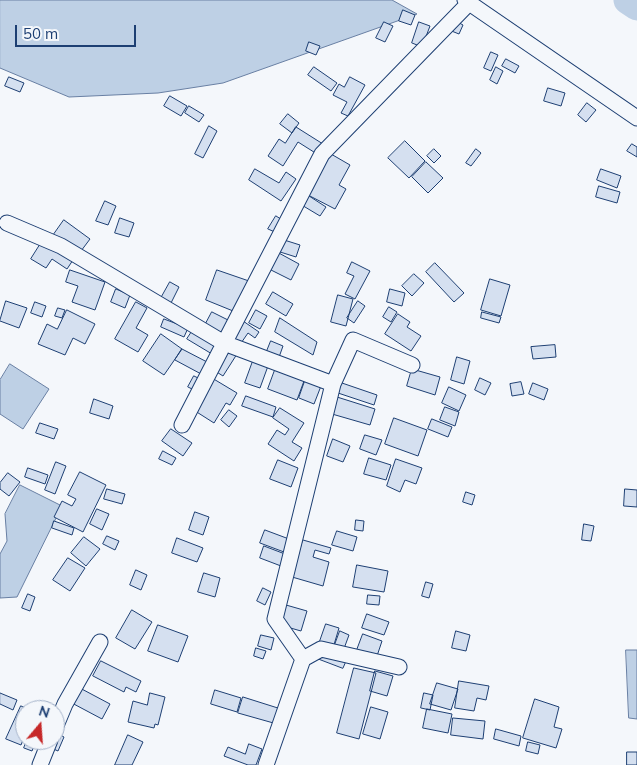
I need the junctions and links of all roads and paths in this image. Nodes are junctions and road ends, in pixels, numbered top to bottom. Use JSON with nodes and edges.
{"nodes":[{"id":1,"x":466,"y":2,"type":"edge"},
{"id":2,"x":637,"y":118,"type":"edge"},
{"id":3,"x":7,"y":223,"type":"dead end"},
{"id":4,"x":224,"y":343,"type":"junction"},
{"id":5,"x":412,"y":365,"type":"dead end"},
{"id":6,"x":333,"y":384,"type":"junction"},
{"id":7,"x":182,"y":425,"type":"dead end"},
{"id":8,"x":100,"y":642,"type":"dead end"},
{"id":9,"x":303,"y":659,"type":"junction"},
{"id":10,"x":399,"y":667,"type":"dead end"},
{"id":11,"x":65,"y":704,"type":"edge"},
{"id":12,"x":46,"y":750,"type":"edge"},
{"id":13,"x":40,"y":765,"type":"edge"},
{"id":14,"x":266,"y":765,"type":"edge"}],
"edges":[{"from":1,"to":2,"type":"street"},
{"from":1,"to":4,"type":"street"},
{"from":3,"to":4,"type":"street"},
{"from":4,"to":6,"type":"street"},
{"from":4,"to":7,"type":"street"},
{"from":5,"to":6,"type":"street"},
{"from":6,"to":9,"type":"street"},
{"from":8,"to":11,"type":"street"},
{"from":9,"to":10,"type":"street"},
{"from":9,"to":14,"type":"street"},
{"from":12,"to":13,"type":"street"}]}
